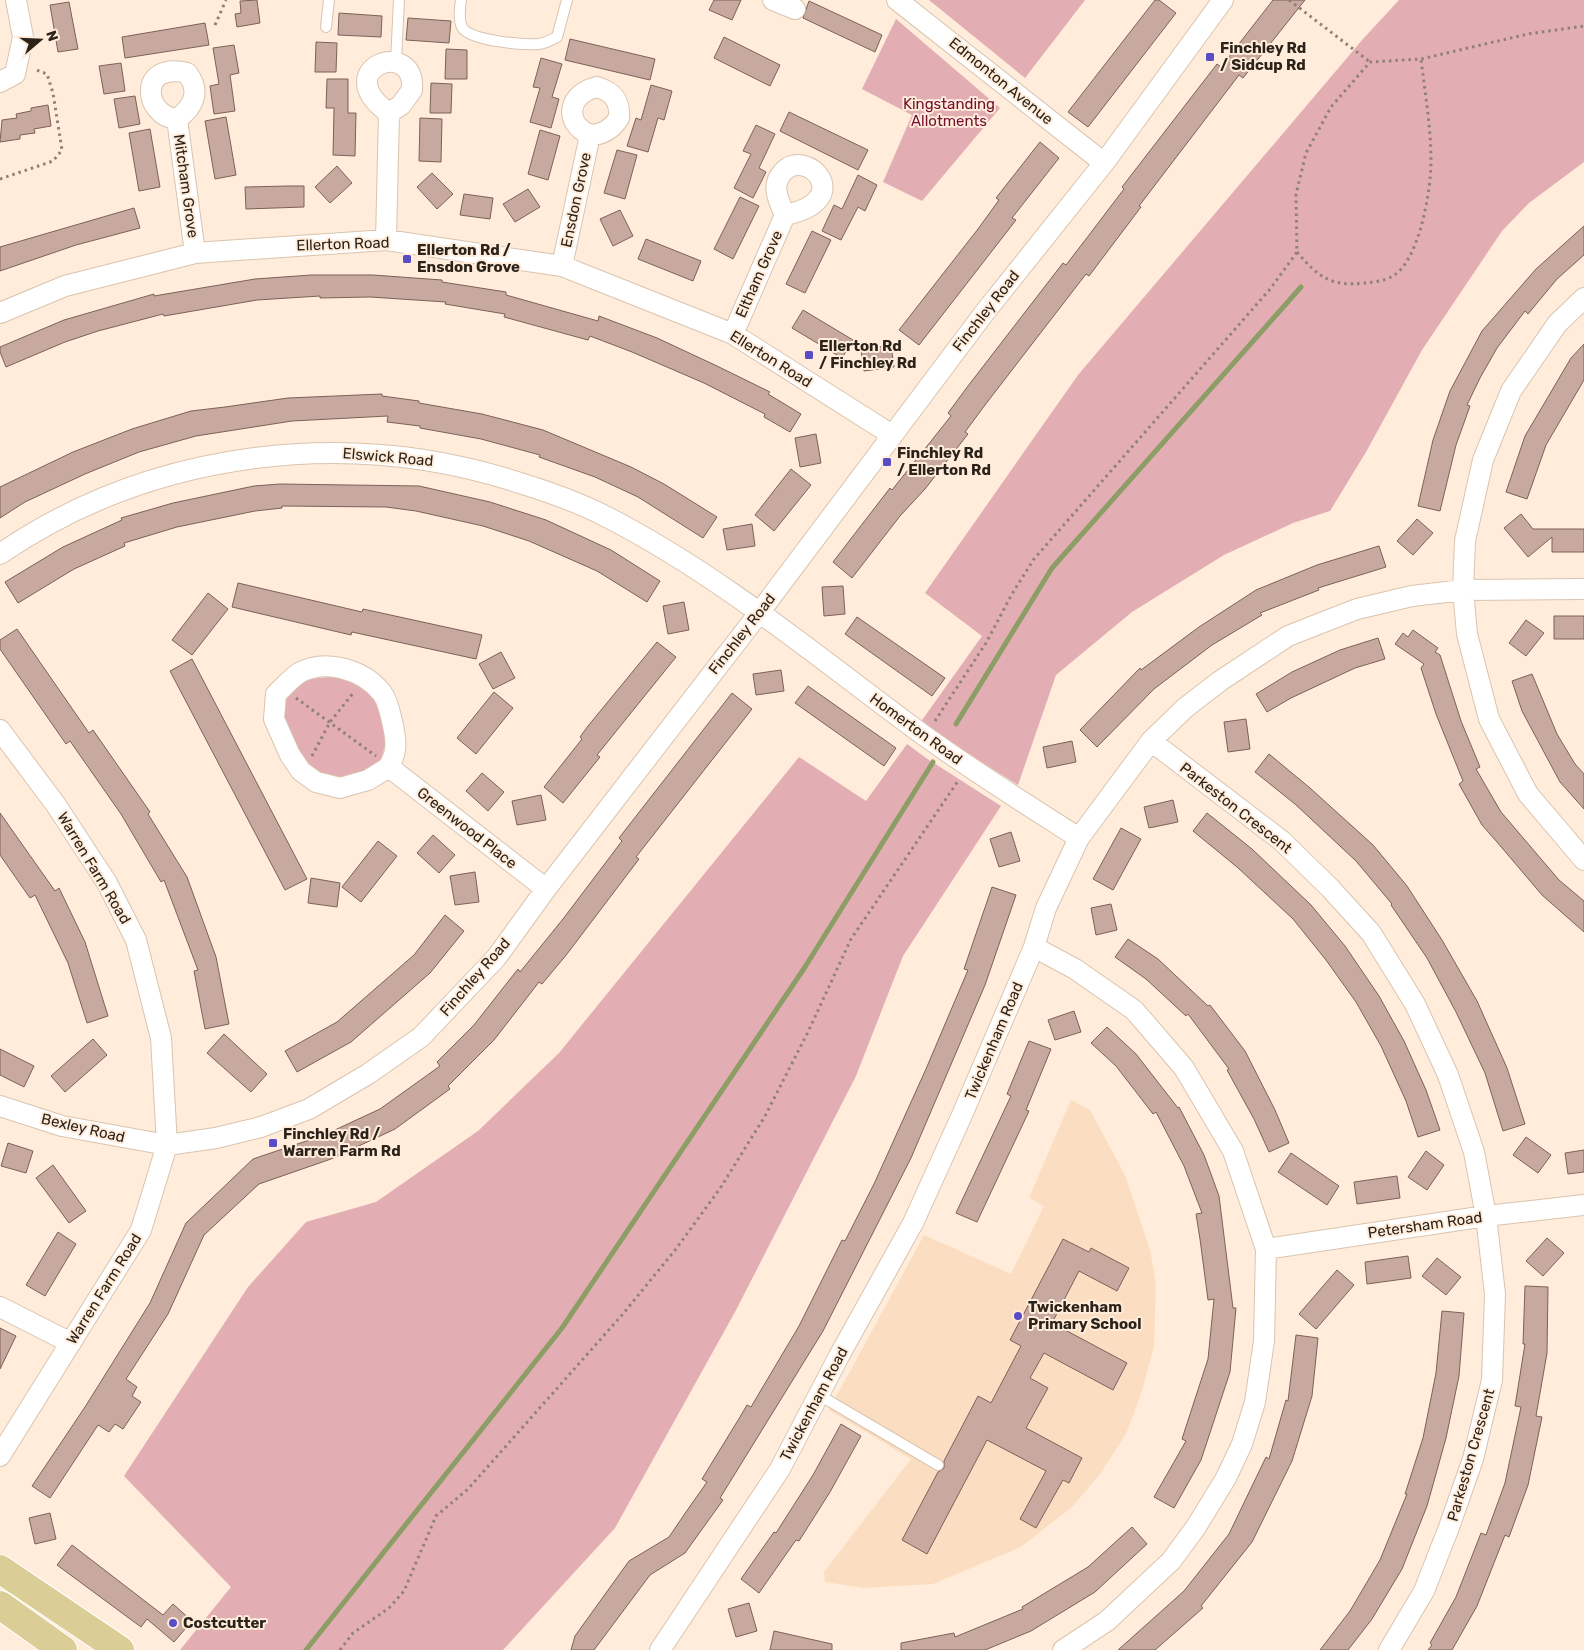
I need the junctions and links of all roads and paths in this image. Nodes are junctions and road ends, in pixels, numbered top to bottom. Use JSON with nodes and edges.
{"nodes":[{"id":1,"x":17,"y":0,"type":"edge"},
{"id":2,"x":226,"y":0,"type":"edge"},
{"id":3,"x":329,"y":0,"type":"edge"},
{"id":4,"x":399,"y":0,"type":"edge"},
{"id":5,"x":461,"y":0,"type":"edge"},
{"id":6,"x":567,"y":0,"type":"edge"},
{"id":7,"x":897,"y":0,"type":"edge"},
{"id":8,"x":1223,"y":0,"type":"edge"},
{"id":9,"x":1289,"y":0,"type":"edge"},
{"id":10,"x":215,"y":25,"type":"dead end"},
{"id":11,"x":1584,"y":26,"type":"edge"},
{"id":12,"x":326,"y":27,"type":"dead end"},
{"id":13,"x":1421,"y":59,"type":"junction"},
{"id":14,"x":396,"y":62,"type":"junction"},
{"id":15,"x":1370,"y":62,"type":"junction"},
{"id":16,"x":18,"y":63,"type":"junction"},
{"id":17,"x":0,"y":82,"type":"edge"},
{"id":18,"x":389,"y":113,"type":"junction"},
{"id":19,"x":177,"y":119,"type":"dead end"},
{"id":20,"x":590,"y":135,"type":"dead end"},
{"id":21,"x":1104,"y":163,"type":"junction"},
{"id":22,"x":0,"y":179,"type":"edge"},
{"id":23,"x":785,"y":215,"type":"dead end"},
{"id":24,"x":386,"y":240,"type":"junction"},
{"id":25,"x":1297,"y":252,"type":"junction"},
{"id":26,"x":195,"y":253,"type":"junction"},
{"id":27,"x":562,"y":266,"type":"junction"},
{"id":28,"x":1584,"y":298,"type":"edge"},
{"id":29,"x":0,"y":313,"type":"edge"},
{"id":30,"x":733,"y":334,"type":"junction"},
{"id":31,"x":892,"y":435,"type":"junction"},
{"id":32,"x":0,"y":554,"type":"edge"},
{"id":33,"x":1584,"y":589,"type":"edge"},
{"id":34,"x":1463,"y":590,"type":"junction"},
{"id":35,"x":759,"y":613,"type":"junction"},
{"id":36,"x":360,"y":685,"type":"dead end"},
{"id":37,"x":288,"y":692,"type":"dead end"},
{"id":38,"x":330,"y":722,"type":"junction"},
{"id":39,"x":0,"y":730,"type":"edge"},
{"id":40,"x":925,"y":736,"type":"junction"},
{"id":41,"x":1151,"y":741,"type":"junction"},
{"id":42,"x":310,"y":760,"type":"dead end"},
{"id":43,"x":385,"y":763,"type":"junction"},
{"id":44,"x":967,"y":767,"type":"junction"},
{"id":45,"x":1079,"y":838,"type":"junction"},
{"id":46,"x":1584,"y":860,"type":"edge"},
{"id":47,"x":546,"y":888,"type":"junction"},
{"id":48,"x":1034,"y":947,"type":"junction"},
{"id":49,"x":0,"y":1106,"type":"edge"},
{"id":50,"x":167,"y":1145,"type":"junction"},
{"id":51,"x":1584,"y":1205,"type":"edge"},
{"id":52,"x":1486,"y":1216,"type":"junction"},
{"id":53,"x":1266,"y":1249,"type":"junction"},
{"id":54,"x":0,"y":1307,"type":"edge"},
{"id":55,"x":71,"y":1343,"type":"junction"},
{"id":56,"x":819,"y":1395,"type":"junction"},
{"id":57,"x":2,"y":1446,"type":"edge"},
{"id":58,"x":938,"y":1465,"type":"dead end"},
{"id":59,"x":0,"y":1570,"type":"edge"},
{"id":60,"x":0,"y":1605,"type":"edge"},
{"id":61,"x":54,"y":1647,"type":"edge"},
{"id":62,"x":666,"y":1648,"type":"edge"},
{"id":63,"x":120,"y":1650,"type":"edge"},
{"id":64,"x":340,"y":1650,"type":"edge"},
{"id":65,"x":1063,"y":1650,"type":"edge"},
{"id":66,"x":1388,"y":1650,"type":"edge"}],
"edges":[{"from":1,"to":16,"type":"street"},
{"from":2,"to":10,"type":"path"},
{"from":3,"to":12,"type":"lane"},
{"from":4,"to":14,"type":"lane"},
{"from":5,"to":6,"type":"lane"},
{"from":7,"to":21,"type":"street","name":"Edmonton Avenue"},
{"from":8,"to":21,"type":"street","name":"Finchley Road"},
{"from":9,"to":15,"type":"path"},
{"from":11,"to":13,"type":"path"},
{"from":13,"to":15,"type":"path"},
{"from":13,"to":25,"type":"path"},
{"from":14,"to":18,"type":"street"},
{"from":14,"to":18,"type":"street"},
{"from":15,"to":25,"type":"path"},
{"from":16,"to":17,"type":"street"},
{"from":16,"to":22,"type":"path"},
{"from":18,"to":24,"type":"street"},
{"from":19,"to":26,"type":"street","name":"Mitcham Grove"},
{"from":20,"to":27,"type":"street","name":"Ensdon Grove"},
{"from":21,"to":31,"type":"street","name":"Finchley Road"},
{"from":23,"to":30,"type":"street","name":"Eltham Grove"},
{"from":24,"to":26,"type":"street","name":"Ellerton Road"},
{"from":24,"to":27,"type":"street","name":"Ellerton Road"},
{"from":25,"to":40,"type":"path"},
{"from":26,"to":29,"type":"street","name":"Ellerton Road"},
{"from":27,"to":30,"type":"street","name":"Ellerton Road"},
{"from":28,"to":34,"type":"street"},
{"from":30,"to":31,"type":"street","name":"Ellerton Road"},
{"from":31,"to":35,"type":"street","name":"Finchley Road"},
{"from":32,"to":35,"type":"street","name":"Elswick Road"},
{"from":33,"to":34,"type":"street","name":"Twickenham Road"},
{"from":34,"to":41,"type":"street","name":"Twickenham Road"},
{"from":34,"to":46,"type":"street"},
{"from":35,"to":40,"type":"street","name":"Homerton Road"},
{"from":35,"to":47,"type":"street","name":"Finchley Road"},
{"from":36,"to":38,"type":"path"},
{"from":37,"to":38,"type":"path"},
{"from":38,"to":42,"type":"path"},
{"from":38,"to":43,"type":"path"},
{"from":39,"to":50,"type":"street","name":"Warren Farm Road"},
{"from":40,"to":44,"type":"street","name":"Homerton Road"},
{"from":41,"to":45,"type":"street","name":"Twickenham Road"},
{"from":41,"to":52,"type":"street","name":"Parkeston Crescent"},
{"from":43,"to":43,"type":"street"},
{"from":43,"to":47,"type":"street","name":"Greenwood Place"},
{"from":44,"to":45,"type":"street","name":"Homerton Road"},
{"from":44,"to":64,"type":"path"},
{"from":45,"to":48,"type":"street","name":"Twickenham Road"},
{"from":47,"to":50,"type":"street","name":"Finchley Road"},
{"from":48,"to":53,"type":"street"},
{"from":48,"to":56,"type":"street","name":"Twickenham Road"},
{"from":49,"to":50,"type":"street","name":"Bexley Road"},
{"from":50,"to":55,"type":"street","name":"Warren Farm Road"},
{"from":51,"to":52,"type":"street","name":"Petersham Road"},
{"from":52,"to":53,"type":"street","name":"Petersham Road"},
{"from":52,"to":66,"type":"street","name":"Parkeston Crescent"},
{"from":53,"to":65,"type":"street"},
{"from":54,"to":55,"type":"street"},
{"from":55,"to":57,"type":"street","name":"Warren Farm Road"},
{"from":56,"to":58,"type":"lane"},
{"from":56,"to":62,"type":"street","name":"Twickenham Road"},
{"from":59,"to":63,"type":"main road"},
{"from":60,"to":61,"type":"main road"}]}
